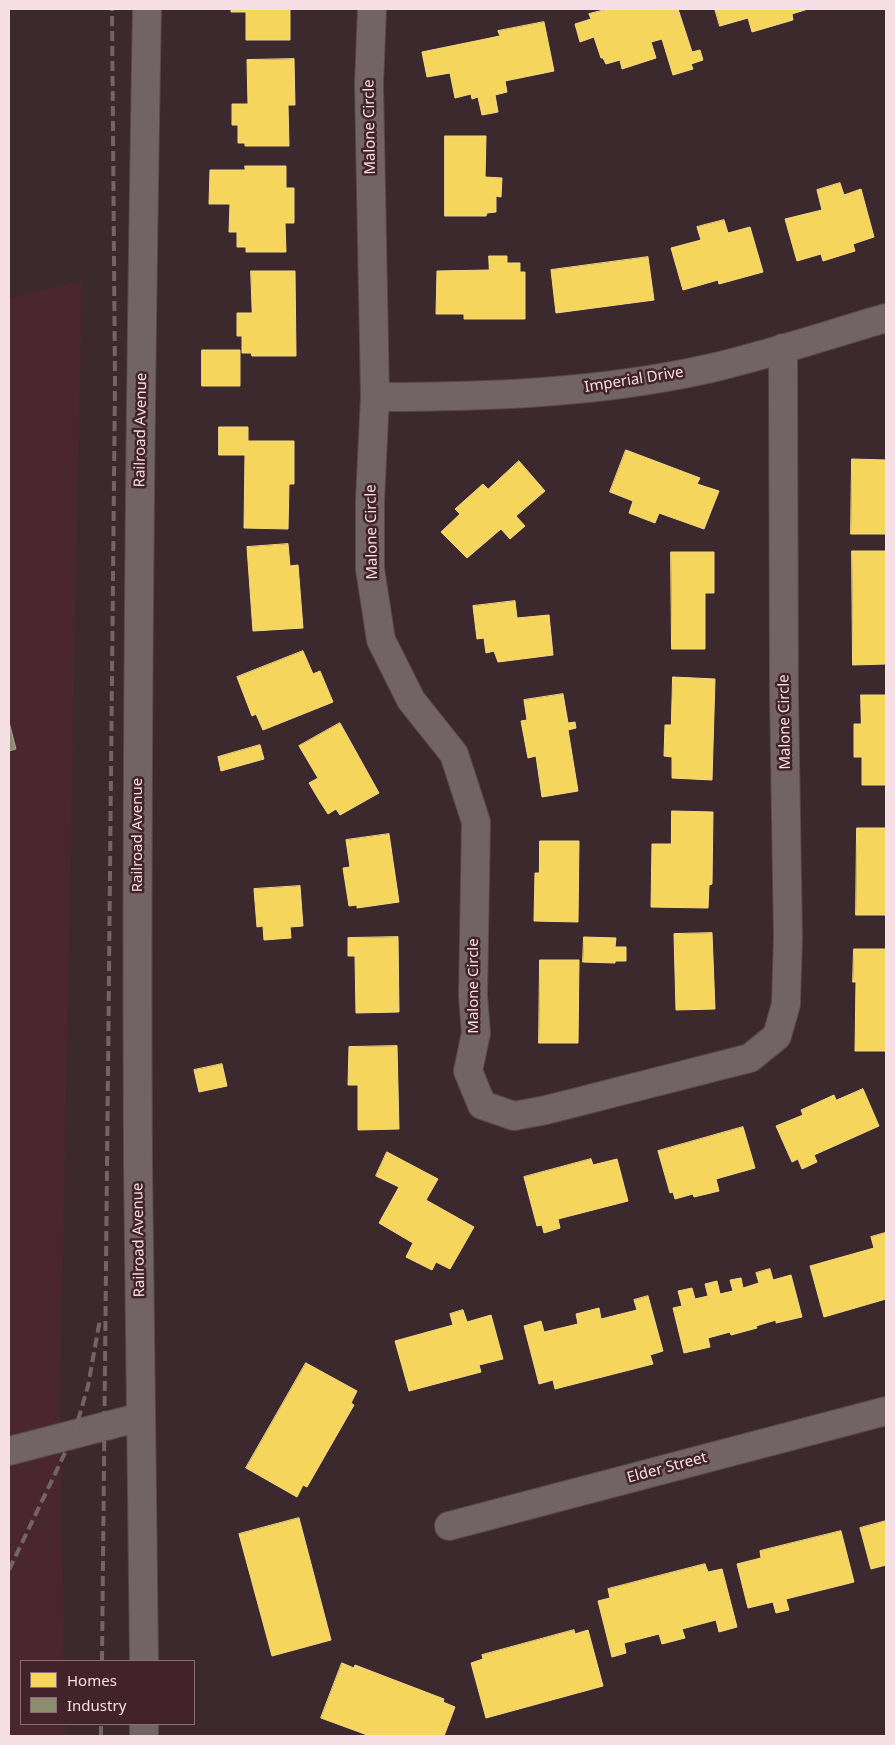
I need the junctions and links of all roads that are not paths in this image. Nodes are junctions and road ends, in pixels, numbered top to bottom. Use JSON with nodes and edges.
{"nodes":[{"id":1,"x":146,"y":9,"type":"edge"},
{"id":2,"x":372,"y":9,"type":"edge"},
{"id":3,"x":886,"y":318,"type":"edge"},
{"id":4,"x":783,"y":348,"type":"junction"},
{"id":5,"x":375,"y":398,"type":"junction"},
{"id":6,"x":886,"y":1411,"type":"edge"},
{"id":7,"x":141,"y":1417,"type":"junction"},
{"id":8,"x":9,"y":1452,"type":"edge"},
{"id":9,"x":449,"y":1526,"type":"dead end"},
{"id":10,"x":144,"y":1660,"type":"edge"}],
"edges":[{"from":1,"to":7,"type":"street","name":"Railroad Avenue"},
{"from":2,"to":5,"type":"street","name":"Malone Circle"},
{"from":3,"to":4,"type":"street","name":"Imperial Drive"},
{"from":4,"to":5,"type":"street","name":"Imperial Drive"},
{"from":4,"to":5,"type":"street","name":"Malone Circle"},
{"from":6,"to":9,"type":"street","name":"Elder Street"},
{"from":7,"to":8,"type":"street"},
{"from":7,"to":10,"type":"street","name":"Railroad Avenue"}]}
